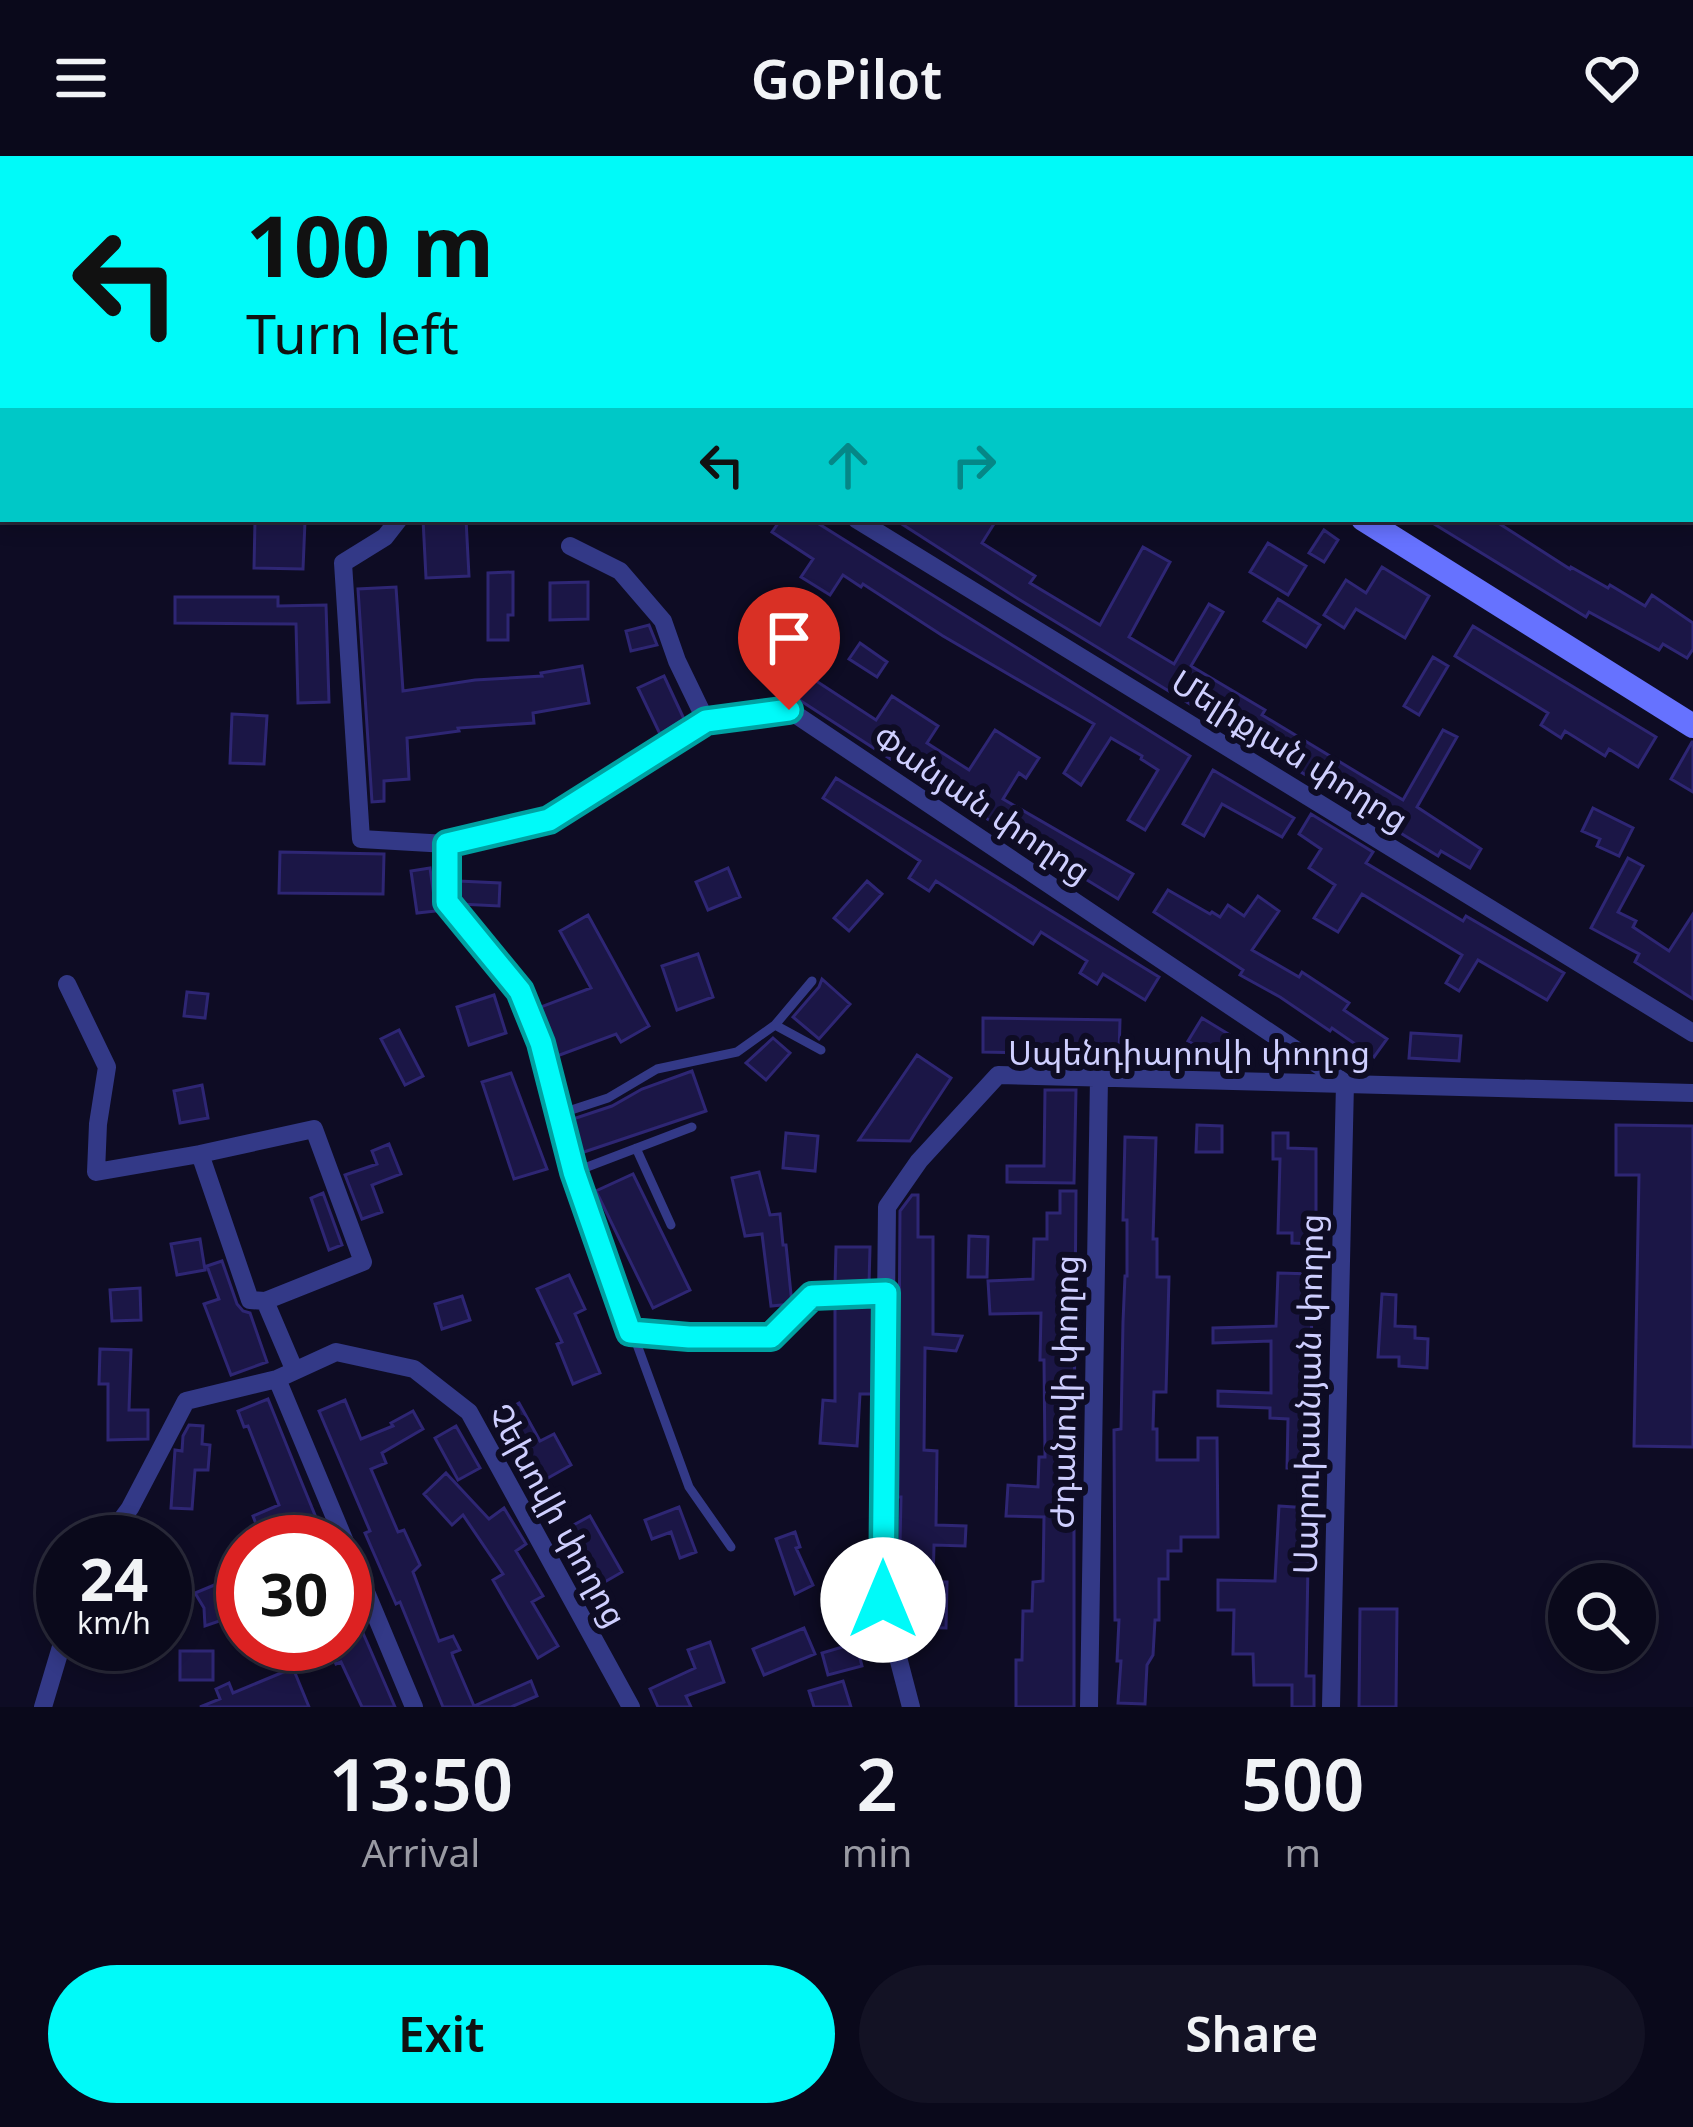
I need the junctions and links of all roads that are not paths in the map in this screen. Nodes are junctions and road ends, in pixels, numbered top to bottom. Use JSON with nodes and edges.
{"nodes":[{"id":1,"x":398,"y":522,"type":"edge"},
{"id":2,"x":861,"y":522,"type":"edge"},
{"id":3,"x":1368,"y":522,"type":"edge"},
{"id":4,"x":570,"y":546,"type":"dead end"},
{"id":5,"x":706,"y":721,"type":"junction"},
{"id":6,"x":1693,"y":726,"type":"edge"},
{"id":7,"x":447,"y":844,"type":"junction"},
{"id":8,"x":812,"y":981,"type":"dead end"},
{"id":9,"x":67,"y":985,"type":"dead end"},
{"id":10,"x":775,"y":1025,"type":"junction"},
{"id":11,"x":1693,"y":1033,"type":"edge"},
{"id":12,"x":820,"y":1050,"type":"dead end"},
{"id":13,"x":1099,"y":1077,"type":"junction"},
{"id":14,"x":1345,"y":1083,"type":"junction"},
{"id":15,"x":1693,"y":1093,"type":"edge"},
{"id":16,"x":559,"y":1114,"type":"junction"},
{"id":17,"x":692,"y":1127,"type":"dead end"},
{"id":18,"x":636,"y":1148,"type":"junction"},
{"id":19,"x":200,"y":1154,"type":"junction"},
{"id":20,"x":574,"y":1172,"type":"junction"},
{"id":21,"x":671,"y":1225,"type":"dead end"},
{"id":22,"x":886,"y":1293,"type":"junction"},
{"id":23,"x":265,"y":1301,"type":"junction"},
{"id":24,"x":630,"y":1332,"type":"junction"},
{"id":25,"x":286,"y":1374,"type":"junction"},
{"id":26,"x":125,"y":1515,"type":"edge"},
{"id":27,"x":731,"y":1547,"type":"dead end"},
{"id":28,"x":54,"y":1671,"type":"edge"},
{"id":29,"x":43,"y":1707,"type":"edge"},
{"id":30,"x":414,"y":1707,"type":"edge"},
{"id":31,"x":631,"y":1707,"type":"edge"},
{"id":32,"x":911,"y":1707,"type":"edge"},
{"id":33,"x":1089,"y":1707,"type":"edge"},
{"id":34,"x":1331,"y":1707,"type":"edge"}],
"edges":[{"from":1,"to":7,"type":"street","name":"Փանյան փողոց"},
{"from":2,"to":11,"type":"street","name":"Մելիքյան փողոց"},
{"from":3,"to":6,"type":"main road"},
{"from":4,"to":5,"type":"street"},
{"from":5,"to":7,"type":"street","name":"Փանյան փողոց"},
{"from":5,"to":14,"type":"street","name":"Փանյան փողոց"},
{"from":7,"to":16,"type":"lane"},
{"from":8,"to":10,"type":"lane"},
{"from":9,"to":19,"type":"street"},
{"from":10,"to":12,"type":"lane"},
{"from":10,"to":16,"type":"lane"},
{"from":13,"to":14,"type":"street","name":"Սպենդիարովի փողոց"},
{"from":13,"to":22,"type":"street","name":"Սպենդիարովի փողոց"},
{"from":13,"to":33,"type":"street","name":"Ժդանովի փողոց"},
{"from":14,"to":15,"type":"street","name":"Սպենդիարովի փողոց"},
{"from":14,"to":34,"type":"street","name":"Սարուխանյան փողոց"},
{"from":16,"to":20,"type":"lane"},
{"from":17,"to":18,"type":"lane"},
{"from":18,"to":20,"type":"lane"},
{"from":18,"to":21,"type":"lane"},
{"from":19,"to":23,"type":"street"},
{"from":19,"to":23,"type":"street"},
{"from":20,"to":24,"type":"lane"},
{"from":22,"to":24,"type":"lane"},
{"from":22,"to":32,"type":"street","name":"Սպենդիարովի փողոց"},
{"from":23,"to":25,"type":"street"},
{"from":24,"to":27,"type":"lane"},
{"from":25,"to":26,"type":"street","name":"Չեխովի փողոց"},
{"from":25,"to":30,"type":"street"},
{"from":25,"to":31,"type":"street","name":"Չեխովի փողոց"},
{"from":28,"to":29,"type":"street"}]}
